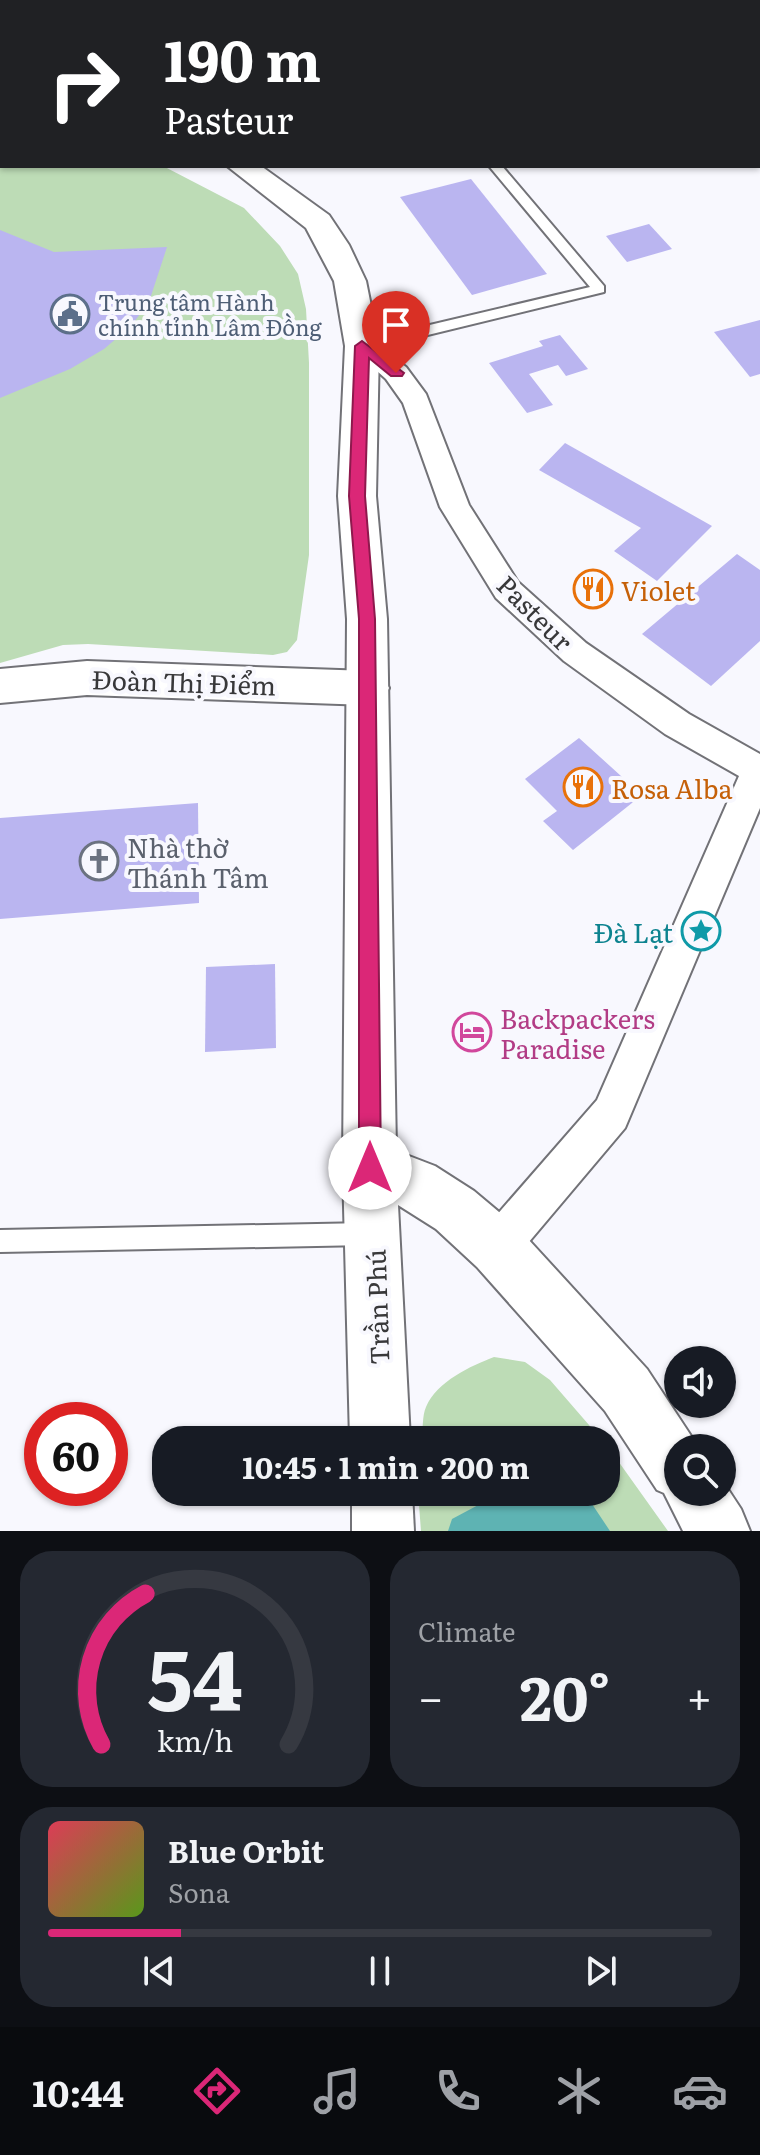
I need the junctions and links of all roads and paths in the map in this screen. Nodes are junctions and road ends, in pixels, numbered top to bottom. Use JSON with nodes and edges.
{"nodes":[{"id":1,"x":245,"y":168,"type":"edge"},
{"id":2,"x":497,"y":168,"type":"edge"},
{"id":3,"x":362,"y":346,"type":"junction"},
{"id":4,"x":0,"y":686,"type":"edge"},
{"id":5,"x":368,"y":688,"type":"junction"},
{"id":6,"x":759,"y":770,"type":"edge"},
{"id":7,"x":370,"y":1168,"type":"junction"},
{"id":8,"x":374,"y":1234,"type":"junction"},
{"id":9,"x":0,"y":1241,"type":"edge"},
{"id":10,"x":497,"y":1247,"type":"junction"},
{"id":11,"x":380,"y":1426,"type":"edge"},
{"id":12,"x":664,"y":1448,"type":"edge"},
{"id":13,"x":382,"y":1506,"type":"edge"},
{"id":14,"x":703,"y":1506,"type":"edge"},
{"id":15,"x":383,"y":1531,"type":"edge"},
{"id":16,"x":719,"y":1531,"type":"edge"}],
"edges":[{"from":1,"to":3,"type":"main road","name":"Trần Phú"},
{"from":2,"to":3,"type":"lane"},
{"from":3,"to":5,"type":"main road","name":"Trần Phú"},
{"from":3,"to":6,"type":"street","name":"Pasteur"},
{"from":4,"to":5,"type":"main road","name":"Đoàn Thị Điểm"},
{"from":5,"to":7,"type":"main road","name":"Trần Phú"},
{"from":6,"to":10,"type":"street"},
{"from":7,"to":8,"type":"main road","name":"Trần Phú"},
{"from":7,"to":10,"type":"main road"},
{"from":8,"to":9,"type":"lane"},
{"from":8,"to":11,"type":"main road","name":"Trần Phú"},
{"from":10,"to":12,"type":"main road"},
{"from":13,"to":15,"type":"main road"},
{"from":14,"to":16,"type":"main road"}]}
